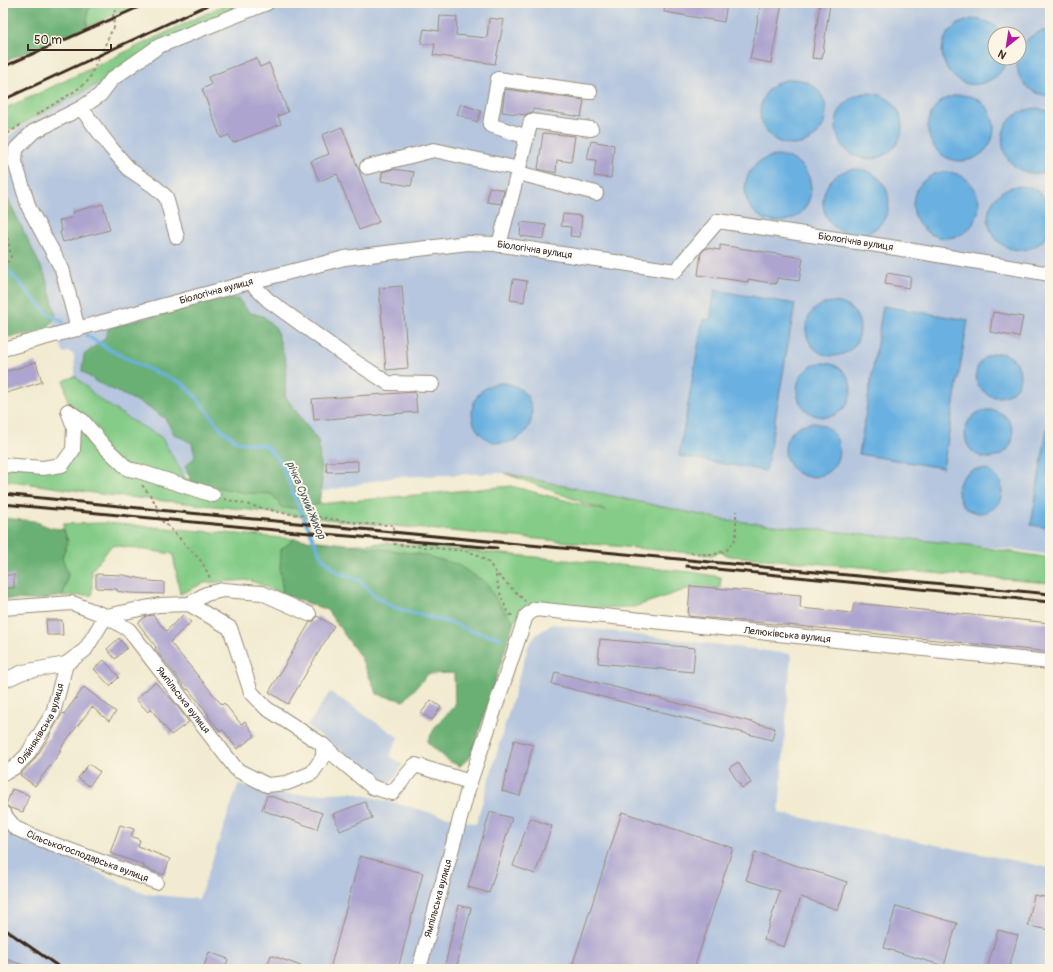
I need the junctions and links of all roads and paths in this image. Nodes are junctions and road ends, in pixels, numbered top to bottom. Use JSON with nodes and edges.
{"nodes":[{"id":1,"x":120,"y":3,"type":"edge"},
{"id":2,"x":267,"y":3,"type":"edge"},
{"id":3,"x":590,"y":92,"type":"dead end"},
{"id":4,"x":81,"y":108,"type":"junction"},
{"id":5,"x":36,"y":116,"type":"dead end"},
{"id":6,"x":23,"y":123,"type":"dead end"},
{"id":7,"x":590,"y":129,"type":"dead end"},
{"id":8,"x":3,"y":137,"type":"edge"},
{"id":9,"x":527,"y":137,"type":"junction"},
{"id":10,"x":367,"y":167,"type":"dead end"},
{"id":11,"x":519,"y":171,"type":"junction"},
{"id":12,"x":596,"y":193,"type":"dead end"},
{"id":13,"x":3,"y":214,"type":"edge"},
{"id":14,"x":177,"y":237,"type":"dead end"},
{"id":15,"x":499,"y":245,"type":"junction"},
{"id":16,"x":3,"y":269,"type":"edge"},
{"id":17,"x":1050,"y":274,"type":"edge"},
{"id":18,"x":250,"y":282,"type":"junction"},
{"id":19,"x":78,"y":329,"type":"junction"},
{"id":20,"x":3,"y":349,"type":"edge"},
{"id":21,"x":432,"y":384,"type":"dead end"},
{"id":22,"x":3,"y":465,"type":"edge"},
{"id":23,"x":128,"y":469,"type":"junction"},
{"id":24,"x":214,"y":495,"type":"joint"},
{"id":25,"x":736,"y":511,"type":"dead end"},
{"id":26,"x":691,"y":553,"type":"dead end"},
{"id":27,"x":496,"y":573,"type":"junction"},
{"id":28,"x":211,"y":581,"type":"dead end"},
{"id":29,"x":189,"y":604,"type":"junction"},
{"id":30,"x":3,"y":608,"type":"edge"},
{"id":31,"x":530,"y":613,"type":"junction"},
{"id":32,"x":309,"y":614,"type":"dead end"},
{"id":33,"x":106,"y":616,"type":"junction"},
{"id":34,"x":1050,"y":662,"type":"edge"},
{"id":35,"x":66,"y":664,"type":"junction"},
{"id":36,"x":3,"y":682,"type":"edge"},
{"id":37,"x":323,"y":745,"type":"junction"},
{"id":38,"x":3,"y":774,"type":"edge"},
{"id":39,"x":470,"y":782,"type":"junction"},
{"id":40,"x":3,"y":813,"type":"edge"},
{"id":41,"x":156,"y":882,"type":"dead end"},
{"id":42,"x":419,"y":969,"type":"edge"}],
"edges":[{"from":1,"to":5,"type":"path"},
{"from":2,"to":4,"type":"street"},
{"from":3,"to":9,"type":"street"},
{"from":4,"to":14,"type":"street"},
{"from":4,"to":19,"type":"street"},
{"from":6,"to":8,"type":"path"},
{"from":7,"to":9,"type":"street"},
{"from":9,"to":11,"type":"street"},
{"from":10,"to":11,"type":"street"},
{"from":11,"to":12,"type":"street"},
{"from":11,"to":15,"type":"street"},
{"from":13,"to":16,"type":"path"},
{"from":15,"to":17,"type":"street","name":"Біологічна вулиця"},
{"from":15,"to":18,"type":"street","name":"Біологічна вулиця"},
{"from":18,"to":19,"type":"street","name":"Біологічна вулиця"},
{"from":18,"to":21,"type":"street"},
{"from":19,"to":20,"type":"street","name":"Біологічна вулиця"},
{"from":22,"to":23,"type":"street"},
{"from":23,"to":24,"type":"street"},
{"from":23,"to":28,"type":"path"},
{"from":24,"to":27,"type":"path"},
{"from":25,"to":26,"type":"path"},
{"from":27,"to":31,"type":"path"},
{"from":27,"to":31,"type":"path"},
{"from":29,"to":32,"type":"street"},
{"from":29,"to":33,"type":"street"},
{"from":29,"to":37,"type":"street"},
{"from":30,"to":33,"type":"street","name":"Ямпільська вулиця"},
{"from":31,"to":34,"type":"street","name":"Лелюківська вулиця"},
{"from":31,"to":39,"type":"street","name":"Ямпільська вулиця"},
{"from":33,"to":35,"type":"street","name":"Олійняківська вулиця"},
{"from":33,"to":37,"type":"street","name":"Ямпільська вулиця"},
{"from":35,"to":36,"type":"street","name":"Олійняківська вулиця"},
{"from":35,"to":38,"type":"street","name":"Олійняківська вулиця"},
{"from":37,"to":39,"type":"street"},
{"from":39,"to":42,"type":"street","name":"Ямпільська вулиця"},
{"from":40,"to":41,"type":"street","name":"Сільськогосподарська вулиця"}]}
